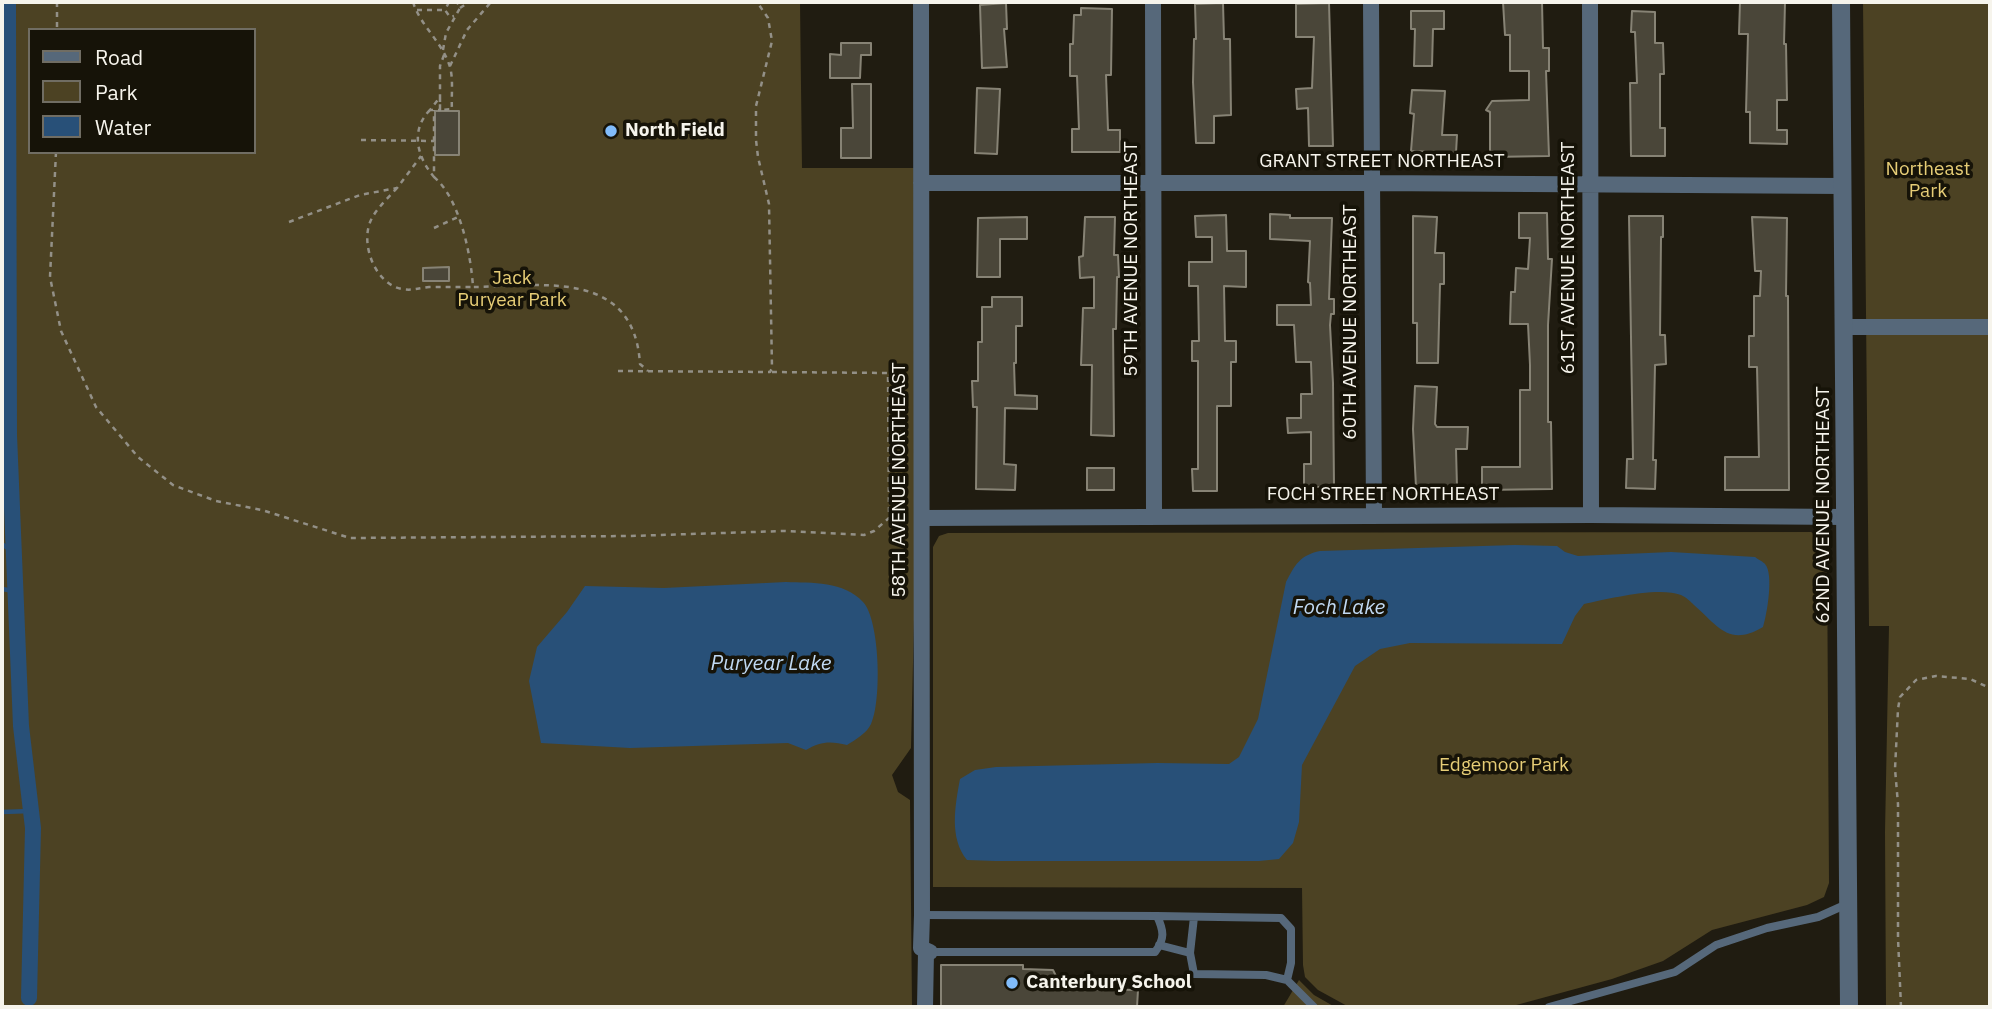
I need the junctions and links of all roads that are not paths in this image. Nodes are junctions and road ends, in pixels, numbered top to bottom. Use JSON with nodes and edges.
{"nodes":[{"id":1,"x":921,"y":2,"type":"edge"},
{"id":2,"x":1153,"y":2,"type":"edge"},
{"id":3,"x":1371,"y":2,"type":"edge"},
{"id":4,"x":1590,"y":2,"type":"edge"},
{"id":5,"x":1841,"y":2,"type":"edge"},
{"id":6,"x":921,"y":183,"type":"junction"},
{"id":7,"x":1153,"y":183,"type":"junction"},
{"id":8,"x":1371,"y":183,"type":"junction"},
{"id":9,"x":1590,"y":183,"type":"junction"},
{"id":10,"x":1843,"y":186,"type":"junction"},
{"id":11,"x":1845,"y":327,"type":"junction"},
{"id":12,"x":1990,"y":327,"type":"edge"},
{"id":13,"x":1591,"y":515,"type":"junction"},
{"id":14,"x":1154,"y":516,"type":"junction"},
{"id":15,"x":1374,"y":516,"type":"junction"},
{"id":16,"x":1845,"y":517,"type":"junction"},
{"id":17,"x":922,"y":518,"type":"junction"},
{"id":18,"x":1847,"y":904,"type":"junction"},
{"id":19,"x":922,"y":915,"type":"junction"},
{"id":20,"x":1157,"y":916,"type":"junction"},
{"id":21,"x":1194,"y":917,"type":"junction"},
{"id":22,"x":1159,"y":945,"type":"junction"},
{"id":23,"x":928,"y":952,"type":"junction"},
{"id":24,"x":1190,"y":953,"type":"junction"},
{"id":25,"x":1287,"y":980,"type":"junction"},
{"id":26,"x":925,"y":1007,"type":"edge"},
{"id":27,"x":1314,"y":1007,"type":"edge"},
{"id":28,"x":1549,"y":1007,"type":"edge"},
{"id":29,"x":1849,"y":1007,"type":"edge"}],
"edges":[{"from":1,"to":6,"type":"street","name":"58TH AVENUE NORTHEAST"},
{"from":2,"to":7,"type":"street","name":"59TH AVENUE NORTHEAST"},
{"from":3,"to":8,"type":"street","name":"60TH AVENUE NORTHEAST"},
{"from":4,"to":9,"type":"street","name":"61ST AVENUE NORTHEAST"},
{"from":5,"to":10,"type":"street","name":"62ND AVENUE NORTHEAST"},
{"from":6,"to":7,"type":"street","name":"GRANT STREET NORTHEAST"},
{"from":6,"to":17,"type":"street","name":"58TH AVENUE NORTHEAST"},
{"from":7,"to":8,"type":"street","name":"GRANT STREET NORTHEAST"},
{"from":7,"to":14,"type":"street","name":"59TH AVENUE NORTHEAST"},
{"from":8,"to":9,"type":"street","name":"GRANT STREET NORTHEAST"},
{"from":8,"to":15,"type":"street","name":"60TH AVENUE NORTHEAST"},
{"from":9,"to":10,"type":"street","name":"GRANT STREET NORTHEAST"},
{"from":9,"to":13,"type":"street","name":"61ST AVENUE NORTHEAST"},
{"from":10,"to":11,"type":"street","name":"62ND AVENUE NORTHEAST"},
{"from":11,"to":12,"type":"street"},
{"from":11,"to":16,"type":"street","name":"62ND AVENUE NORTHEAST"},
{"from":13,"to":15,"type":"street","name":"FOCH STREET NORTHEAST"},
{"from":13,"to":16,"type":"street","name":"FOCH STREET NORTHEAST"},
{"from":14,"to":15,"type":"street","name":"FOCH STREET NORTHEAST"},
{"from":14,"to":17,"type":"street","name":"FOCH STREET NORTHEAST"},
{"from":16,"to":18,"type":"street","name":"62ND AVENUE NORTHEAST"},
{"from":17,"to":19,"type":"street","name":"58TH AVENUE NORTHEAST"},
{"from":18,"to":28,"type":"lane"},
{"from":18,"to":29,"type":"street","name":"62ND AVENUE NORTHEAST"},
{"from":19,"to":20,"type":"lane"},
{"from":19,"to":23,"type":"street","name":"58TH AVENUE NORTHEAST"},
{"from":20,"to":21,"type":"lane"},
{"from":20,"to":22,"type":"lane"},
{"from":21,"to":24,"type":"lane"},
{"from":21,"to":25,"type":"lane"},
{"from":22,"to":23,"type":"lane"},
{"from":22,"to":24,"type":"lane"},
{"from":23,"to":26,"type":"street","name":"58TH AVENUE NORTHEAST"},
{"from":24,"to":25,"type":"lane"},
{"from":25,"to":27,"type":"lane"}]}
